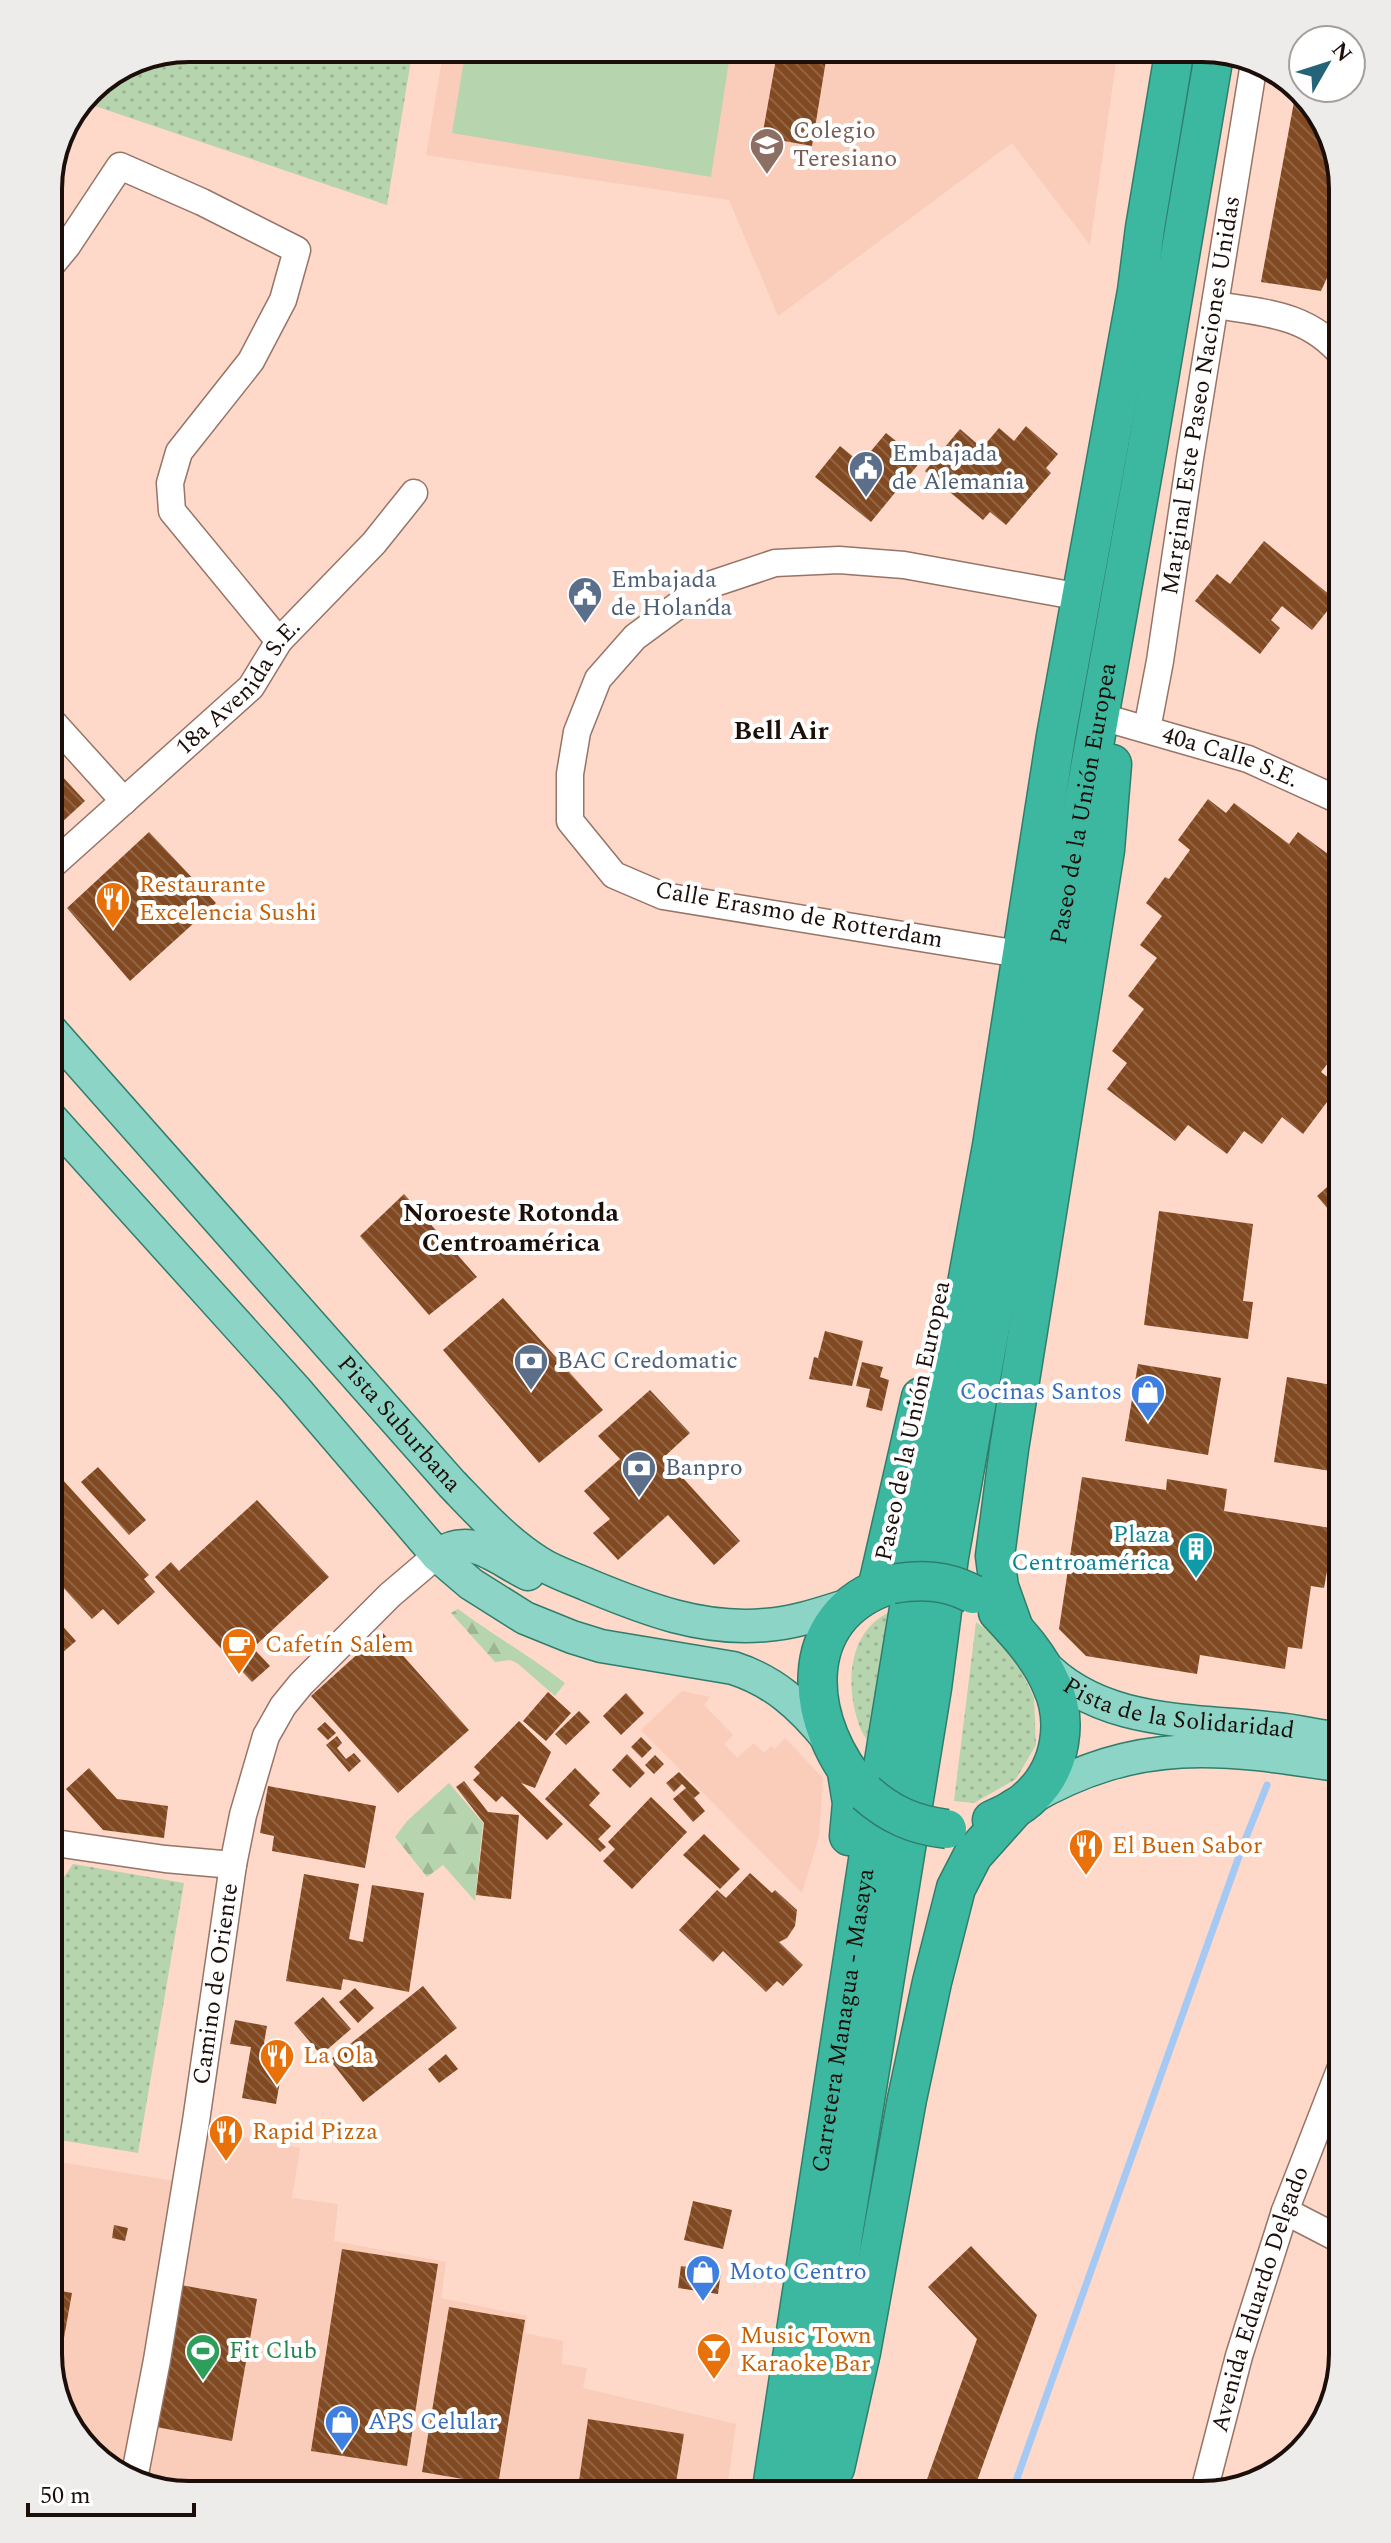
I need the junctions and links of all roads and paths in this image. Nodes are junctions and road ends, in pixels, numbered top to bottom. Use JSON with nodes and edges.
{"nodes":[{"id":1,"x":1173,"y":62,"type":"edge"},
{"id":2,"x":1213,"y":62,"type":"edge"},
{"id":3,"x":1252,"y":73,"type":"edge"},
{"id":4,"x":62,"y":252,"type":"edge"},
{"id":5,"x":1215,"y":305,"type":"junction"},
{"id":6,"x":1329,"y":340,"type":"edge"},
{"id":7,"x":414,"y":493,"type":"dead end"},
{"id":8,"x":1081,"y":597,"type":"junction"},
{"id":9,"x":1118,"y":606,"type":"junction"},
{"id":10,"x":279,"y":641,"type":"junction"},
{"id":11,"x":1131,"y":725,"type":"junction"},
{"id":12,"x":62,"y":732,"type":"edge"},
{"id":13,"x":1056,"y":736,"type":"junction"},
{"id":14,"x":1329,"y":796,"type":"edge"},
{"id":15,"x":124,"y":801,"type":"junction"},
{"id":16,"x":62,"y":856,"type":"edge"},
{"id":17,"x":1007,"y":952,"type":"junction"},
{"id":18,"x":62,"y":1043,"type":"edge"},
{"id":19,"x":62,"y":1131,"type":"edge"},
{"id":20,"x":934,"y":1552,"type":"junction"},
{"id":21,"x":437,"y":1555,"type":"junction"},
{"id":22,"x":875,"y":1592,"type":"junction"},
{"id":23,"x":656,"y":1613,"type":"junction"},
{"id":24,"x":1022,"y":1639,"type":"junction"},
{"id":25,"x":1329,"y":1737,"type":"edge"},
{"id":26,"x":828,"y":1739,"type":"junction"},
{"id":27,"x":1329,"y":1764,"type":"edge"},
{"id":28,"x":856,"y":1782,"type":"junction"},
{"id":29,"x":1021,"y":1804,"type":"junction"},
{"id":30,"x":62,"y":1844,"type":"edge"},
{"id":31,"x":233,"y":1865,"type":"junction"},
{"id":32,"x":1329,"y":2105,"type":"edge"},
{"id":33,"x":1285,"y":2211,"type":"junction"},
{"id":34,"x":1329,"y":2234,"type":"edge"},
{"id":35,"x":136,"y":2469,"type":"edge"},
{"id":36,"x":749,"y":2481,"type":"edge"},
{"id":37,"x":773,"y":2481,"type":"edge"},
{"id":38,"x":811,"y":2481,"type":"edge"},
{"id":39,"x":834,"y":2481,"type":"edge"},
{"id":40,"x":1207,"y":2481,"type":"edge"}],
"edges":[{"from":1,"to":8,"type":"highway","name":"Paseo de la Unión Europea"},
{"from":2,"to":9,"type":"highway","name":"Paseo de la Unión Europea"},
{"from":3,"to":5,"type":"street","name":"Marginal Este Paseo Naciones Unidas"},
{"from":4,"to":10,"type":"street"},
{"from":5,"to":6,"type":"street"},
{"from":5,"to":11,"type":"street","name":"Marginal Este Paseo Naciones Unidas"},
{"from":7,"to":10,"type":"street","name":"18a Avenida S.E."},
{"from":8,"to":13,"type":"highway","name":"Paseo de la Unión Europea"},
{"from":8,"to":17,"type":"street","name":"Calle Erasmo de Rotterdam"},
{"from":9,"to":11,"type":"highway"},
{"from":9,"to":20,"type":"highway","name":"Paseo de la Unión Europea"},
{"from":10,"to":15,"type":"street","name":"18a Avenida S.E."},
{"from":11,"to":14,"type":"street","name":"40a Calle S.E."},
{"from":11,"to":24,"type":"highway"},
{"from":12,"to":15,"type":"street"},
{"from":13,"to":17,"type":"highway","name":"Paseo de la Unión Europea"},
{"from":13,"to":20,"type":"highway","name":"Paseo de la Unión Europea"},
{"from":15,"to":16,"type":"street","name":"18a Avenida S.E."},
{"from":17,"to":22,"type":"highway","name":"Paseo de la Unión Europea"},
{"from":18,"to":23,"type":"main road","name":"Pista Suburbana"},
{"from":19,"to":21,"type":"main road"},
{"from":20,"to":37,"type":"highway","name":"Carretera Managua - Masaya"},
{"from":20,"to":38,"type":"highway","name":"Carretera Managua - Masaya"},
{"from":21,"to":23,"type":"main road"},
{"from":21,"to":26,"type":"main road"},
{"from":21,"to":31,"type":"street","name":"Camino de Oriente"},
{"from":22,"to":23,"type":"main road","name":"Pista Suburbana"},
{"from":22,"to":24,"type":"highway","bridge":true},
{"from":22,"to":26,"type":"highway"},
{"from":24,"to":25,"type":"main road","name":"Pista de la Solidaridad"},
{"from":24,"to":29,"type":"highway"},
{"from":26,"to":28,"type":"highway"},
{"from":27,"to":29,"type":"main road","name":"Pista de la Solidaridad"},
{"from":28,"to":29,"type":"highway","bridge":true},
{"from":28,"to":36,"type":"highway"},
{"from":29,"to":39,"type":"highway"},
{"from":30,"to":31,"type":"street"},
{"from":31,"to":35,"type":"street","name":"Camino de Oriente"},
{"from":32,"to":33,"type":"street","name":"Avenida Eduardo Delgado"},
{"from":33,"to":34,"type":"street"},
{"from":33,"to":40,"type":"street","name":"Avenida Eduardo Delgado"}]}
